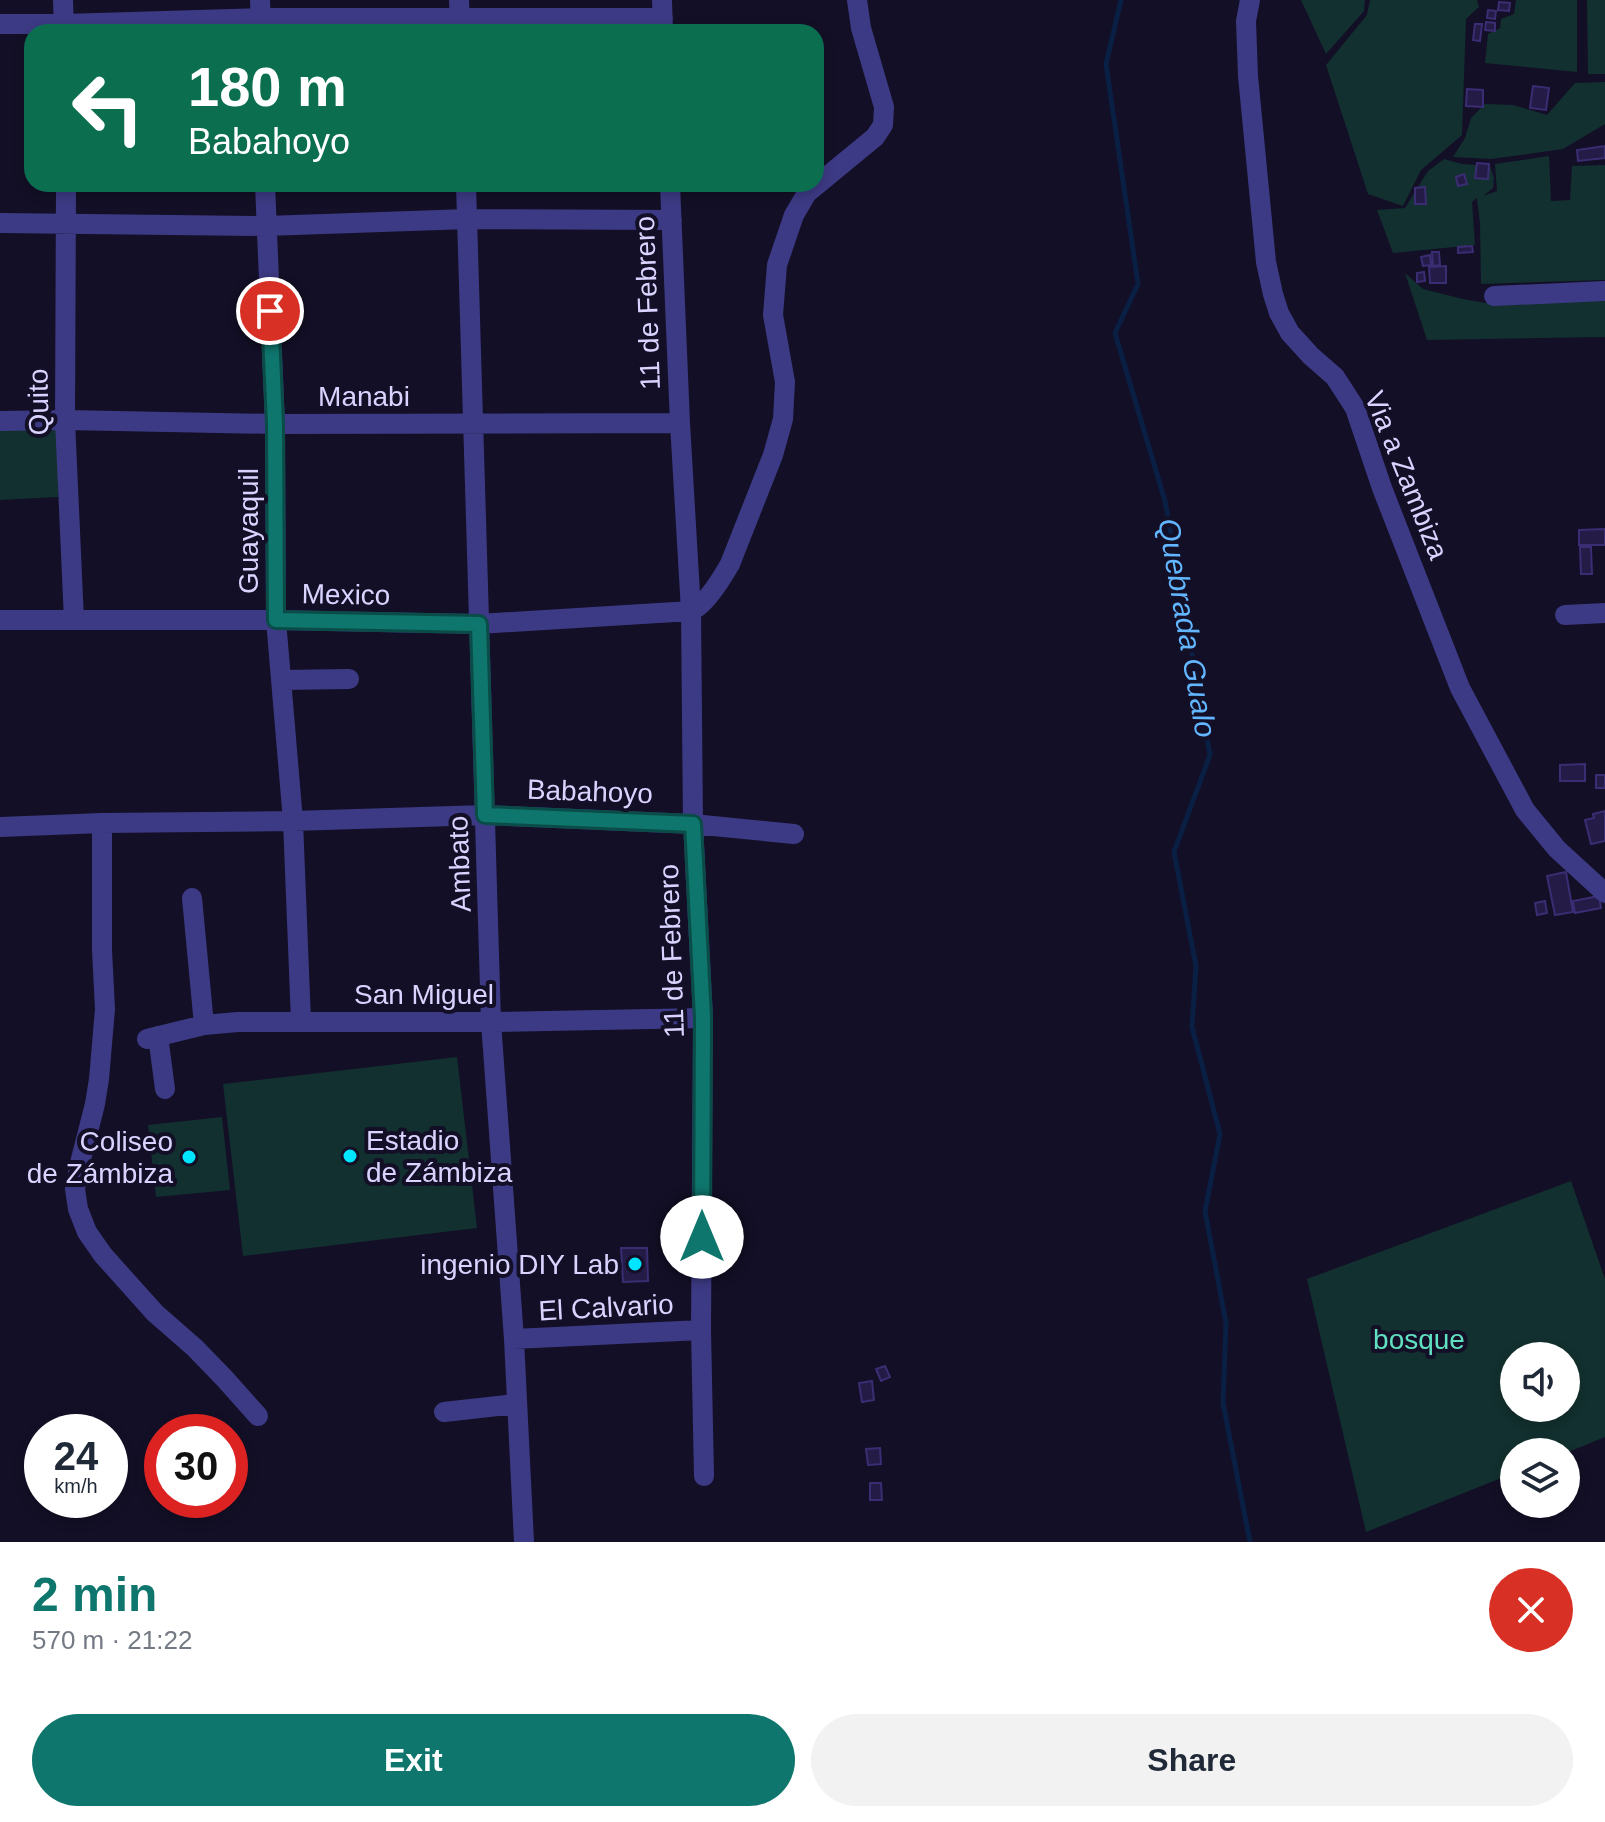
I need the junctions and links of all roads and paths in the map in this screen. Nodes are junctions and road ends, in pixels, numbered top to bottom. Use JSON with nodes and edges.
{"nodes":[{"id":1,"x":63,"y":0,"type":"edge"},
{"id":2,"x":857,"y":0,"type":"edge"},
{"id":3,"x":1250,"y":0,"type":"edge"},
{"id":4,"x":261,"y":17,"type":"edge"},
{"id":5,"x":459,"y":17,"type":"edge"},
{"id":6,"x":663,"y":17,"type":"edge"},
{"id":7,"x":0,"y":24,"type":"edge"},
{"id":8,"x":64,"y":24,"type":"edge"},
{"id":9,"x":136,"y":24,"type":"edge"},
{"id":10,"x":24,"y":26,"type":"edge"},
{"id":11,"x":824,"y":179,"type":"edge"},
{"id":12,"x":66,"y":192,"type":"edge"},
{"id":13,"x":265,"y":192,"type":"edge"},
{"id":14,"x":466,"y":192,"type":"edge"},
{"id":15,"x":670,"y":192,"type":"edge"},
{"id":16,"x":808,"y":192,"type":"edge"},
{"id":17,"x":468,"y":219,"type":"junction"},
{"id":18,"x":672,"y":220,"type":"junction"},
{"id":19,"x":0,"y":223,"type":"edge"},
{"id":20,"x":66,"y":223,"type":"junction"},
{"id":21,"x":266,"y":226,"type":"junction"},
{"id":22,"x":1605,"y":291,"type":"edge"},
{"id":23,"x":1494,"y":296,"type":"dead end"},
{"id":24,"x":65,"y":420,"type":"junction"},
{"id":25,"x":0,"y":421,"type":"edge"},
{"id":26,"x":472,"y":423,"type":"junction"},
{"id":27,"x":680,"y":423,"type":"junction"},
{"id":28,"x":275,"y":424,"type":"junction"},
{"id":29,"x":691,"y":611,"type":"junction"},
{"id":30,"x":1605,"y":613,"type":"edge"},
{"id":31,"x":1565,"y":615,"type":"dead end"},
{"id":32,"x":0,"y":620,"type":"edge"},
{"id":33,"x":74,"y":620,"type":"junction"},
{"id":34,"x":276,"y":620,"type":"junction"},
{"id":35,"x":479,"y":624,"type":"junction"},
{"id":36,"x":349,"y":679,"type":"dead end"},
{"id":37,"x":281,"y":680,"type":"junction"},
{"id":38,"x":485,"y":815,"type":"junction"},
{"id":39,"x":293,"y":821,"type":"junction"},
{"id":40,"x":102,"y":823,"type":"junction"},
{"id":41,"x":693,"y":824,"type":"junction"},
{"id":42,"x":0,"y":827,"type":"edge"},
{"id":43,"x":794,"y":834,"type":"dead end"},
{"id":44,"x":1605,"y":893,"type":"edge"},
{"id":45,"x":192,"y":898,"type":"dead end"},
{"id":46,"x":703,"y":1018,"type":"junction"},
{"id":47,"x":301,"y":1021,"type":"junction"},
{"id":48,"x":491,"y":1022,"type":"junction"},
{"id":49,"x":204,"y":1025,"type":"junction"},
{"id":50,"x":165,"y":1089,"type":"dead end"},
{"id":51,"x":701,"y":1330,"type":"junction"},
{"id":52,"x":514,"y":1339,"type":"junction"},
{"id":53,"x":516,"y":1404,"type":"junction"},
{"id":54,"x":444,"y":1412,"type":"dead end"},
{"id":55,"x":258,"y":1416,"type":"dead end"},
{"id":56,"x":704,"y":1476,"type":"dead end"},
{"id":57,"x":524,"y":1542,"type":"edge"}],
"edges":[{"from":1,"to":8,"type":"street"},
{"from":2,"to":11,"type":"street"},
{"from":3,"to":44,"type":"street","name":"Via a Zambiza"},
{"from":4,"to":5,"type":"street"},
{"from":4,"to":9,"type":"street"},
{"from":5,"to":6,"type":"street"},
{"from":7,"to":10,"type":"street"},
{"from":12,"to":20,"type":"street","name":"Quito"},
{"from":13,"to":21,"type":"street","name":"Guayaquil"},
{"from":14,"to":17,"type":"street","name":"Ambato"},
{"from":15,"to":18,"type":"street","name":"11 de Febrero"},
{"from":16,"to":29,"type":"street"},
{"from":17,"to":18,"type":"street"},
{"from":17,"to":21,"type":"street"},
{"from":17,"to":26,"type":"street","name":"Ambato"},
{"from":18,"to":27,"type":"street","name":"11 de Febrero"},
{"from":19,"to":20,"type":"street"},
{"from":20,"to":21,"type":"street"},
{"from":20,"to":24,"type":"street","name":"Quito"},
{"from":21,"to":28,"type":"street","name":"Guayaquil"},
{"from":22,"to":23,"type":"street"},
{"from":24,"to":25,"type":"street","name":"Manabi"},
{"from":24,"to":28,"type":"street","name":"Manabi"},
{"from":24,"to":33,"type":"street","name":"Quito"},
{"from":26,"to":27,"type":"street","name":"Manabi"},
{"from":26,"to":28,"type":"street","name":"Manabi"},
{"from":26,"to":35,"type":"street","name":"Ambato"},
{"from":27,"to":29,"type":"street","name":"11 de Febrero"},
{"from":28,"to":34,"type":"street","name":"Guayaquil"},
{"from":29,"to":35,"type":"street","name":"Mexico"},
{"from":29,"to":41,"type":"street","name":"11 de Febrero"},
{"from":30,"to":31,"type":"street"},
{"from":32,"to":33,"type":"street","name":"Mexico"},
{"from":33,"to":34,"type":"street","name":"Mexico"},
{"from":34,"to":35,"type":"street","name":"Mexico"},
{"from":34,"to":37,"type":"street","name":"Guayaquil"},
{"from":35,"to":38,"type":"street","name":"Ambato"},
{"from":36,"to":37,"type":"street"},
{"from":37,"to":39,"type":"street","name":"Guayaquil"},
{"from":38,"to":39,"type":"street","name":"Babahoyo"},
{"from":38,"to":41,"type":"street","name":"Babahoyo"},
{"from":38,"to":48,"type":"street","name":"Ambato"},
{"from":39,"to":40,"type":"street","name":"Babahoyo"},
{"from":39,"to":47,"type":"street","name":"Guayaquil"},
{"from":40,"to":42,"type":"street","name":"Babahoyo"},
{"from":40,"to":55,"type":"street"},
{"from":41,"to":43,"type":"street","name":"Babahoyo"},
{"from":41,"to":46,"type":"street","name":"11 de Febrero"},
{"from":45,"to":49,"type":"street"},
{"from":46,"to":48,"type":"street","name":"San Miguel"},
{"from":46,"to":51,"type":"street","name":"11 de Febrero"},
{"from":47,"to":48,"type":"street","name":"San Miguel"},
{"from":47,"to":49,"type":"street","name":"San Miguel"},
{"from":48,"to":52,"type":"street","name":"Ambato"},
{"from":49,"to":50,"type":"street","name":"San Miguel"},
{"from":51,"to":52,"type":"street","name":"El Calvario"},
{"from":51,"to":56,"type":"street","name":"11 de Febrero"},
{"from":52,"to":53,"type":"street","name":"Ambato"},
{"from":53,"to":54,"type":"street"},
{"from":53,"to":57,"type":"street","name":"Ambato"}]}
